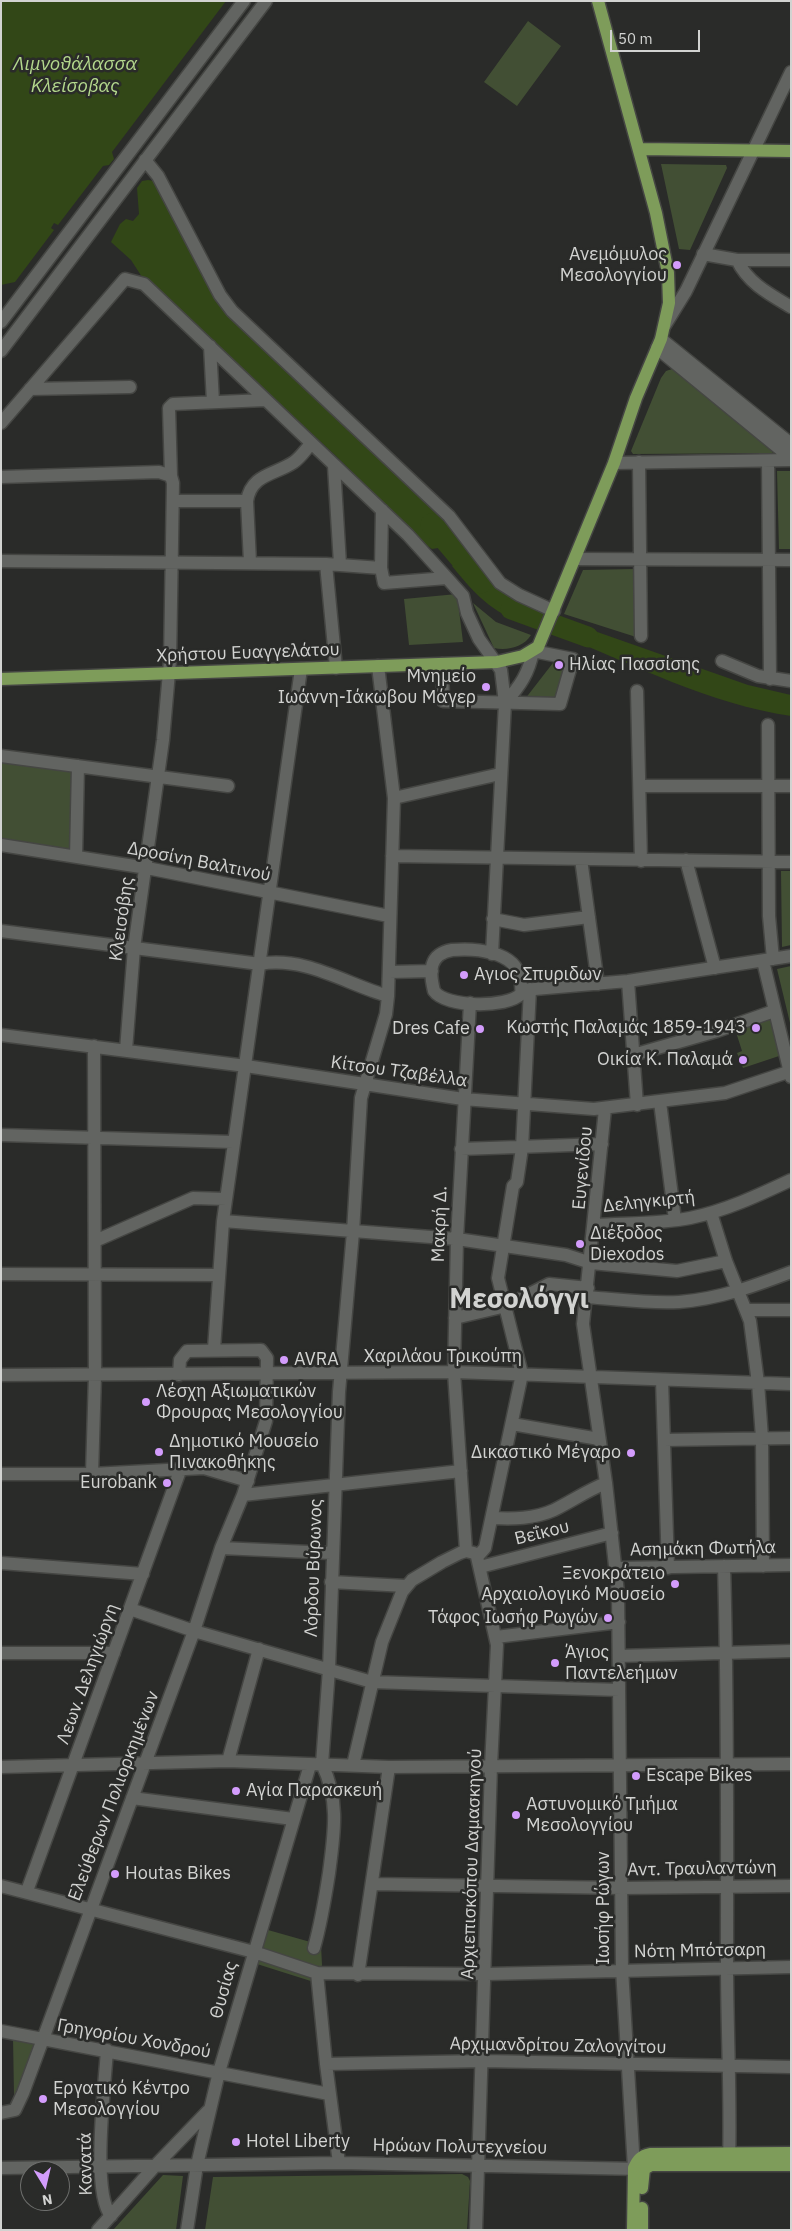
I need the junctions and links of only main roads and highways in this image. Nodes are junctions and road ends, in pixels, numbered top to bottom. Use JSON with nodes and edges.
{"nodes":[{"id":1,"x":598,"y":1,"type":"edge"},
{"id":2,"x":640,"y":149,"type":"junction"},
{"id":3,"x":791,"y":150,"type":"edge"},
{"id":4,"x":1,"y":679,"type":"edge"},
{"id":5,"x":791,"y":2153,"type":"edge"},
{"id":6,"x":729,"y":2159,"type":"junction"},
{"id":7,"x":791,"y":2165,"type":"edge"},
{"id":8,"x":639,"y":2168,"type":"junction"},
{"id":9,"x":634,"y":2230,"type":"edge"},
{"id":10,"x":642,"y":2230,"type":"edge"}],
"edges":[{"from":1,"to":2,"type":"main road"},
{"from":2,"to":3,"type":"main road"},
{"from":2,"to":4,"type":"main road","name":"Χρήστου Ευαγγελάτου"},
{"from":5,"to":6,"type":"main road"},
{"from":6,"to":7,"type":"main road"},
{"from":6,"to":8,"type":"main road"},
{"from":8,"to":9,"type":"main road"},
{"from":8,"to":10,"type":"main road"}]}
